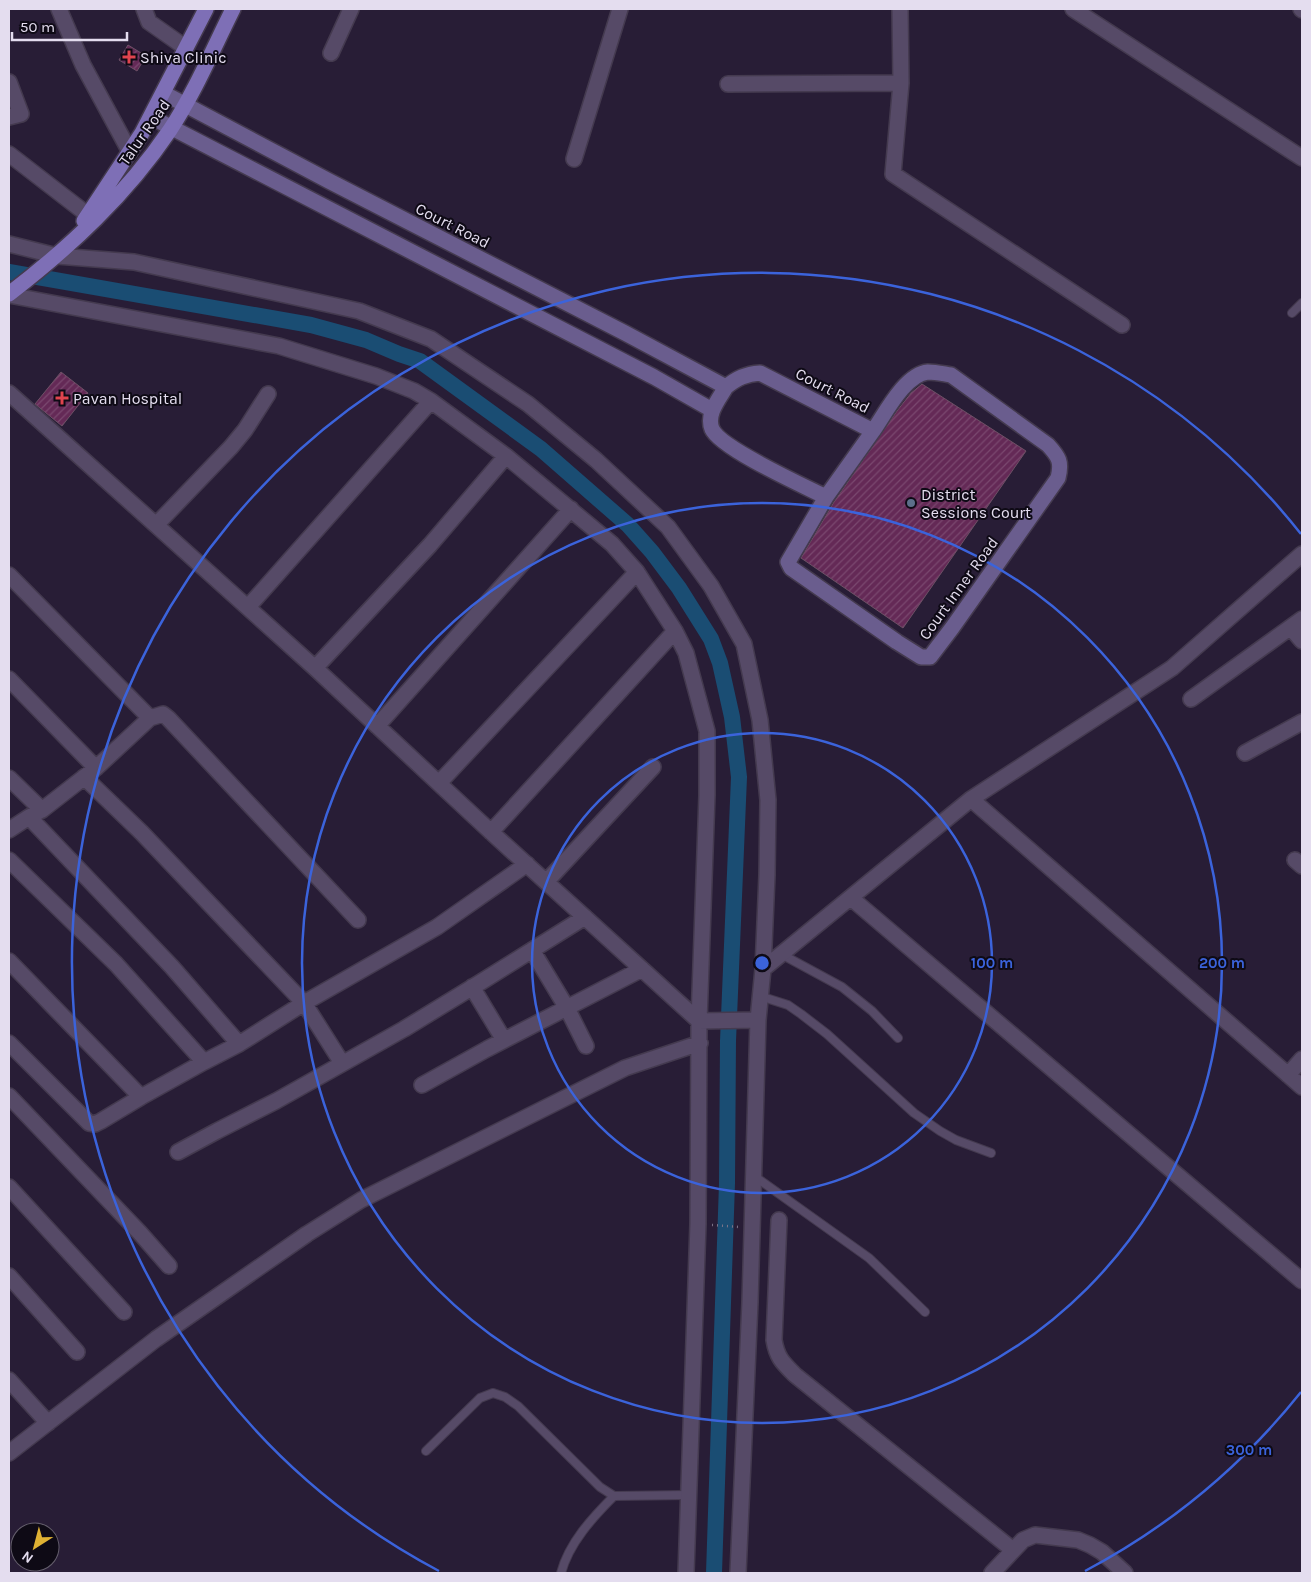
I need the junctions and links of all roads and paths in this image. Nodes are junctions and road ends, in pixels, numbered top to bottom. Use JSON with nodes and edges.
{"nodes":[{"id":1,"x":59,"y":9,"type":"edge"},
{"id":2,"x":144,"y":9,"type":"edge"},
{"id":3,"x":233,"y":9,"type":"edge"},
{"id":4,"x":351,"y":9,"type":"edge"},
{"id":5,"x":620,"y":9,"type":"edge"},
{"id":6,"x":900,"y":9,"type":"edge"},
{"id":7,"x":1073,"y":9,"type":"edge"},
{"id":8,"x":200,"y":12,"type":"edge"},
{"id":9,"x":186,"y":48,"type":"junction"},
{"id":10,"x":331,"y":53,"type":"dead end"},
{"id":11,"x":9,"y":82,"type":"edge"},
{"id":12,"x":901,"y":83,"type":"junction"},
{"id":13,"x":728,"y":84,"type":"dead end"},
{"id":14,"x":163,"y":93,"type":"junction"},
{"id":15,"x":186,"y":104,"type":"junction"},
{"id":16,"x":9,"y":117,"type":"edge"},
{"id":17,"x":151,"y":117,"type":"junction"},
{"id":18,"x":171,"y":127,"type":"junction"},
{"id":19,"x":130,"y":152,"type":"junction"},
{"id":20,"x":9,"y":154,"type":"edge"},
{"id":21,"x":1302,"y":158,"type":"edge"},
{"id":22,"x":574,"y":159,"type":"dead end"},
{"id":23,"x":88,"y":215,"type":"junction"},
{"id":24,"x":9,"y":244,"type":"edge"},
{"id":25,"x":57,"y":256,"type":"junction"},
{"id":26,"x":9,"y":295,"type":"edge"},
{"id":27,"x":1302,"y":303,"type":"edge"},
{"id":28,"x":1292,"y":313,"type":"dead end"},
{"id":29,"x":1122,"y":324,"type":"dead end"},
{"id":30,"x":726,"y":387,"type":"junction"},
{"id":31,"x":9,"y":393,"type":"edge"},
{"id":32,"x":268,"y":394,"type":"dead end"},
{"id":33,"x":431,"y":401,"type":"junction"},
{"id":34,"x":712,"y":410,"type":"junction"},
{"id":35,"x":873,"y":431,"type":"junction"},
{"id":36,"x":506,"y":456,"type":"junction"},
{"id":37,"x":826,"y":497,"type":"junction"},
{"id":38,"x":571,"y":509,"type":"junction"},
{"id":39,"x":156,"y":526,"type":"junction"},
{"id":40,"x":1302,"y":554,"type":"edge"},
{"id":41,"x":637,"y":572,"type":"junction"},
{"id":42,"x":9,"y":575,"type":"edge"},
{"id":43,"x":248,"y":608,"type":"junction"},
{"id":44,"x":1297,"y":623,"type":"edge"},
{"id":45,"x":675,"y":632,"type":"junction"},
{"id":46,"x":1302,"y":641,"type":"edge"},
{"id":47,"x":315,"y":668,"type":"junction"},
{"id":48,"x":9,"y":679,"type":"edge"},
{"id":49,"x":1191,"y":699,"type":"dead end"},
{"id":50,"x":150,"y":718,"type":"junction"},
{"id":51,"x":1302,"y":722,"type":"edge"},
{"id":52,"x":377,"y":726,"type":"junction"},
{"id":53,"x":1245,"y":753,"type":"dead end"},
{"id":54,"x":652,"y":767,"type":"dead end"},
{"id":55,"x":90,"y":773,"type":"junction"},
{"id":56,"x":9,"y":778,"type":"edge"},
{"id":57,"x":439,"y":784,"type":"junction"},
{"id":58,"x":971,"y":799,"type":"junction"},
{"id":59,"x":35,"y":813,"type":"junction"},
{"id":60,"x":9,"y":830,"type":"edge"},
{"id":61,"x":491,"y":832,"type":"junction"},
{"id":62,"x":9,"y":860,"type":"edge"},
{"id":63,"x":527,"y":864,"type":"junction"},
{"id":64,"x":546,"y":882,"type":"junction"},
{"id":65,"x":851,"y":898,"type":"junction"},
{"id":66,"x":584,"y":917,"type":"junction"},
{"id":67,"x":358,"y":920,"type":"dead end"},
{"id":68,"x":532,"y":950,"type":"junction"},
{"id":69,"x":781,"y":954,"type":"junction"},
{"id":70,"x":9,"y":961,"type":"edge"},
{"id":71,"x":642,"y":969,"type":"junction"},
{"id":72,"x":763,"y":969,"type":"junction"},
{"id":73,"x":472,"y":987,"type":"junction"},
{"id":74,"x":760,"y":996,"type":"junction"},
{"id":75,"x":304,"y":1003,"type":"junction"},
{"id":76,"x":567,"y":1008,"type":"junction"},
{"id":77,"x":751,"y":1020,"type":"junction"},
{"id":78,"x":706,"y":1021,"type":"junction"},
{"id":79,"x":898,"y":1038,"type":"dead end"},
{"id":80,"x":504,"y":1040,"type":"junction"},
{"id":81,"x":9,"y":1043,"type":"edge"},
{"id":82,"x":700,"y":1043,"type":"junction"},
{"id":83,"x":239,"y":1044,"type":"junction"},
{"id":84,"x":586,"y":1046,"type":"dead end"},
{"id":85,"x":1302,"y":1059,"type":"edge"},
{"id":86,"x":204,"y":1062,"type":"junction"},
{"id":87,"x":342,"y":1063,"type":"junction"},
{"id":88,"x":1288,"y":1075,"type":"junction"},
{"id":89,"x":422,"y":1085,"type":"dead end"},
{"id":90,"x":1302,"y":1087,"type":"edge"},
{"id":91,"x":9,"y":1096,"type":"edge"},
{"id":92,"x":141,"y":1097,"type":"junction"},
{"id":93,"x":178,"y":1152,"type":"dead end"},
{"id":94,"x":991,"y":1153,"type":"dead end"},
{"id":95,"x":754,"y":1176,"type":"junction"},
{"id":96,"x":9,"y":1187,"type":"edge"},
{"id":97,"x":778,"y":1220,"type":"dead end"},
{"id":98,"x":713,"y":1225,"type":"dead end"},
{"id":99,"x":740,"y":1227,"type":"dead end"},
{"id":100,"x":169,"y":1266,"type":"dead end"},
{"id":101,"x":9,"y":1276,"type":"edge"},
{"id":102,"x":1302,"y":1281,"type":"edge"},
{"id":103,"x":124,"y":1312,"type":"dead end"},
{"id":104,"x":925,"y":1312,"type":"dead end"},
{"id":105,"x":77,"y":1352,"type":"dead end"},
{"id":106,"x":9,"y":1380,"type":"edge"},
{"id":107,"x":48,"y":1423,"type":"junction"},
{"id":108,"x":426,"y":1451,"type":"dead end"},
{"id":109,"x":9,"y":1453,"type":"edge"},
{"id":110,"x":688,"y":1495,"type":"junction"},
{"id":111,"x":614,"y":1496,"type":"junction"},
{"id":112,"x":1013,"y":1550,"type":"junction"},
{"id":113,"x":561,"y":1573,"type":"edge"},
{"id":114,"x":686,"y":1573,"type":"edge"},
{"id":115,"x":738,"y":1573,"type":"edge"},
{"id":116,"x":992,"y":1573,"type":"edge"},
{"id":117,"x":1125,"y":1573,"type":"edge"}],
"edges":[{"from":1,"to":19,"type":"street"},
{"from":2,"to":9,"type":"street"},
{"from":3,"to":15,"type":"main road","name":"Talur Road"},
{"from":4,"to":10,"type":"street"},
{"from":5,"to":22,"type":"street"},
{"from":6,"to":12,"type":"street"},
{"from":7,"to":21,"type":"street"},
{"from":8,"to":9,"type":"main road","name":"Talur Road"},
{"from":9,"to":14,"type":"main road","name":"Talur Road"},
{"from":11,"to":16,"type":"street"},
{"from":12,"to":13,"type":"street"},
{"from":12,"to":29,"type":"street"},
{"from":14,"to":15,"type":"street","name":"Court Road"},
{"from":14,"to":17,"type":"main road","name":"Talur Road"},
{"from":15,"to":18,"type":"main road","name":"Talur Road"},
{"from":15,"to":30,"type":"street","name":"Court Road"},
{"from":17,"to":18,"type":"street"},
{"from":17,"to":19,"type":"main road","name":"Talur Road"},
{"from":18,"to":25,"type":"main road","name":"Talur Road"},
{"from":18,"to":34,"type":"street"},
{"from":19,"to":23,"type":"main road","name":"Talur Road"},
{"from":20,"to":23,"type":"street"},
{"from":23,"to":25,"type":"main road","name":"Talur Road"},
{"from":24,"to":25,"type":"street"},
{"from":25,"to":26,"type":"main road","name":"Talur Road"},
{"from":25,"to":72,"type":"street"},
{"from":26,"to":33,"type":"street"},
{"from":27,"to":28,"type":"lane"},
{"from":30,"to":34,"type":"street","name":"Court Road"},
{"from":30,"to":35,"type":"street","name":"Court Road"},
{"from":31,"to":39,"type":"street"},
{"from":32,"to":39,"type":"street"},
{"from":33,"to":36,"type":"street"},
{"from":33,"to":43,"type":"street"},
{"from":34,"to":37,"type":"street"},
{"from":35,"to":37,"type":"street","name":"Court Road"},
{"from":35,"to":37,"type":"street","name":"Court Inner Road"},
{"from":36,"to":38,"type":"street"},
{"from":36,"to":47,"type":"street"},
{"from":38,"to":41,"type":"street"},
{"from":38,"to":52,"type":"street"},
{"from":39,"to":43,"type":"street"},
{"from":40,"to":58,"type":"street"},
{"from":41,"to":45,"type":"street"},
{"from":41,"to":57,"type":"street"},
{"from":42,"to":50,"type":"street"},
{"from":43,"to":47,"type":"street"},
{"from":44,"to":46,"type":"street"},
{"from":44,"to":49,"type":"street"},
{"from":45,"to":61,"type":"street"},
{"from":45,"to":78,"type":"street"},
{"from":47,"to":52,"type":"street"},
{"from":48,"to":55,"type":"street"},
{"from":50,"to":55,"type":"street"},
{"from":50,"to":67,"type":"street"},
{"from":51,"to":53,"type":"street"},
{"from":52,"to":57,"type":"street"},
{"from":54,"to":64,"type":"street"},
{"from":55,"to":59,"type":"street"},
{"from":55,"to":75,"type":"street"},
{"from":56,"to":59,"type":"street"},
{"from":57,"to":61,"type":"street"},
{"from":58,"to":65,"type":"street"},
{"from":58,"to":88,"type":"street"},
{"from":59,"to":60,"type":"street"},
{"from":59,"to":83,"type":"street"},
{"from":61,"to":63,"type":"street"},
{"from":62,"to":86,"type":"street"},
{"from":63,"to":64,"type":"street"},
{"from":63,"to":75,"type":"street"},
{"from":64,"to":66,"type":"street"},
{"from":65,"to":69,"type":"street"},
{"from":65,"to":102,"type":"street"},
{"from":66,"to":68,"type":"street"},
{"from":66,"to":71,"type":"street"},
{"from":68,"to":73,"type":"street"},
{"from":68,"to":76,"type":"street"},
{"from":69,"to":72,"type":"street"},
{"from":69,"to":79,"type":"lane"},
{"from":70,"to":92,"type":"street"},
{"from":71,"to":76,"type":"street"},
{"from":71,"to":78,"type":"street"},
{"from":72,"to":74,"type":"street"},
{"from":73,"to":80,"type":"street"},
{"from":73,"to":87,"type":"street"},
{"from":74,"to":77,"type":"street"},
{"from":74,"to":94,"type":"lane"},
{"from":75,"to":83,"type":"street"},
{"from":75,"to":87,"type":"street"},
{"from":76,"to":80,"type":"street"},
{"from":76,"to":84,"type":"street"},
{"from":77,"to":78,"type":"street"},
{"from":77,"to":95,"type":"street"},
{"from":78,"to":82,"type":"street"},
{"from":80,"to":89,"type":"street"},
{"from":81,"to":92,"type":"street"},
{"from":82,"to":107,"type":"street"},
{"from":82,"to":110,"type":"street"},
{"from":83,"to":86,"type":"street"},
{"from":85,"to":88,"type":"street"},
{"from":86,"to":92,"type":"street"},
{"from":87,"to":93,"type":"street"},
{"from":88,"to":90,"type":"street"},
{"from":91,"to":100,"type":"street"},
{"from":95,"to":104,"type":"lane"},
{"from":95,"to":115,"type":"street"},
{"from":96,"to":103,"type":"street"},
{"from":97,"to":112,"type":"street"},
{"from":98,"to":99,"type":"path"},
{"from":101,"to":105,"type":"street"},
{"from":106,"to":107,"type":"street"},
{"from":107,"to":109,"type":"street"},
{"from":108,"to":111,"type":"lane"},
{"from":110,"to":111,"type":"lane"},
{"from":110,"to":114,"type":"street"},
{"from":111,"to":113,"type":"lane"},
{"from":112,"to":116,"type":"street"},
{"from":112,"to":117,"type":"street"}]}
